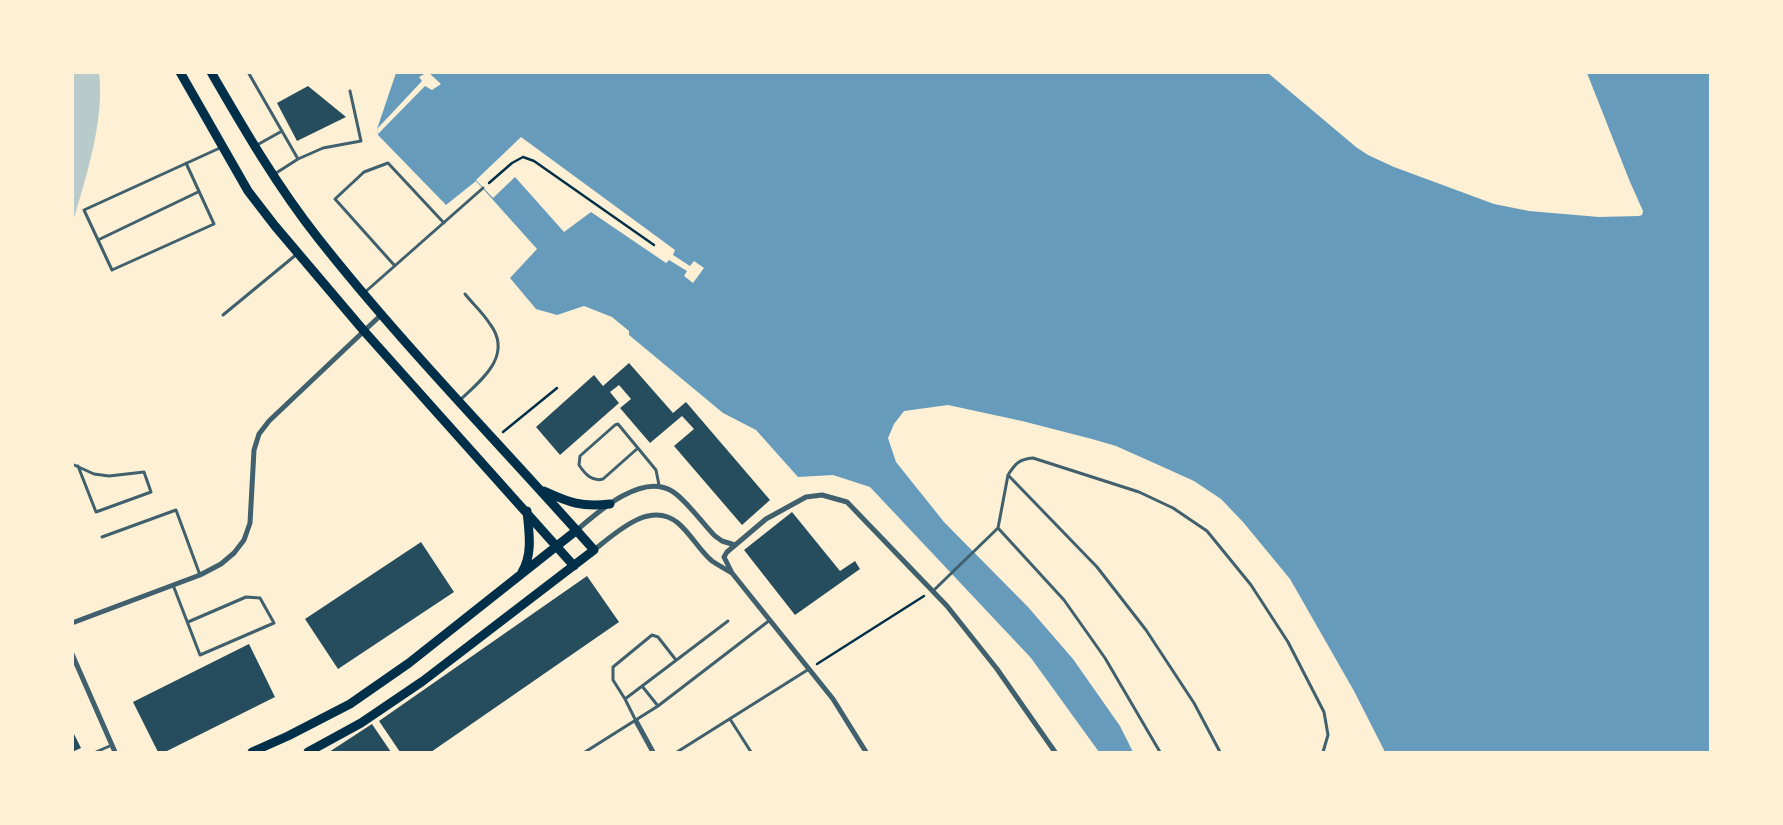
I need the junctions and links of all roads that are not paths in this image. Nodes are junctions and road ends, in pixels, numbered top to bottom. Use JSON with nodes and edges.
{"nodes":[{"id":1,"x":180,"y":72,"type":"edge"},
{"id":2,"x":211,"y":72,"type":"edge"},
{"id":3,"x":248,"y":72,"type":"edge"},
{"id":4,"x":350,"y":91,"type":"dead end"},
{"id":5,"x":282,"y":131,"type":"junction"},
{"id":6,"x":222,"y":146,"type":"junction"},
{"id":7,"x":254,"y":147,"type":"junction"},
{"id":8,"x":298,"y":159,"type":"junction"},
{"id":9,"x":186,"y":163,"type":"junction"},
{"id":10,"x":272,"y":175,"type":"junction"},
{"id":11,"x":483,"y":188,"type":"road end"},
{"id":12,"x":198,"y":192,"type":"junction"},
{"id":13,"x":444,"y":223,"type":"junction"},
{"id":14,"x":98,"y":240,"type":"junction"},
{"id":15,"x":297,"y":254,"type":"junction"},
{"id":16,"x":395,"y":266,"type":"junction"},
{"id":17,"x":364,"y":293,"type":"junction"},
{"id":18,"x":465,"y":294,"type":"dead end"},
{"id":19,"x":382,"y":314,"type":"junction"},
{"id":20,"x":223,"y":315,"type":"dead end"},
{"id":21,"x":364,"y":331,"type":"junction"},
{"id":22,"x":458,"y":401,"type":"junction"},
{"id":23,"x":638,"y":448,"type":"junction"},
{"id":24,"x":72,"y":464,"type":"edge"},
{"id":25,"x":78,"y":466,"type":"junction"},
{"id":26,"x":1008,"y":475,"type":"junction"},
{"id":27,"x":659,"y":485,"type":"junction"},
{"id":28,"x":539,"y":489,"type":"junction"},
{"id":29,"x":610,"y":504,"type":"junction"},
{"id":30,"x":527,"y":511,"type":"junction"},
{"id":31,"x":998,"y":528,"type":"junction"},
{"id":32,"x":577,"y":530,"type":"junction"},
{"id":33,"x":102,"y":537,"type":"dead end"},
{"id":34,"x":735,"y":545,"type":"junction"},
{"id":35,"x":557,"y":546,"type":"junction"},
{"id":36,"x":594,"y":550,"type":"junction"},
{"id":37,"x":574,"y":566,"type":"junction"},
{"id":38,"x":732,"y":573,"type":"junction"},
{"id":39,"x":200,"y":575,"type":"junction"},
{"id":40,"x":520,"y":575,"type":"junction"},
{"id":41,"x":173,"y":585,"type":"junction"},
{"id":42,"x":933,"y":590,"type":"junction"},
{"id":43,"x":770,"y":620,"type":"junction"},
{"id":44,"x":188,"y":622,"type":"junction"},
{"id":45,"x":728,"y":622,"type":"dead end"},
{"id":46,"x":72,"y":623,"type":"edge"},
{"id":47,"x":72,"y":654,"type":"edge"},
{"id":48,"x":676,"y":660,"type":"junction"},
{"id":49,"x":809,"y":669,"type":"junction"},
{"id":50,"x":642,"y":686,"type":"junction"},
{"id":51,"x":625,"y":699,"type":"junction"},
{"id":52,"x":658,"y":706,"type":"junction"},
{"id":53,"x":730,"y":718,"type":"junction"},
{"id":54,"x":636,"y":721,"type":"junction"},
{"id":55,"x":112,"y":745,"type":"junction"},
{"id":56,"x":96,"y":752,"type":"edge"},
{"id":57,"x":115,"y":752,"type":"edge"},
{"id":58,"x":252,"y":752,"type":"edge"},
{"id":59,"x":308,"y":752,"type":"edge"},
{"id":60,"x":585,"y":752,"type":"edge"},
{"id":61,"x":653,"y":752,"type":"edge"},
{"id":62,"x":677,"y":752,"type":"edge"},
{"id":63,"x":751,"y":752,"type":"edge"},
{"id":64,"x":866,"y":752,"type":"edge"},
{"id":65,"x":1055,"y":752,"type":"edge"},
{"id":66,"x":1160,"y":752,"type":"edge"},
{"id":67,"x":1220,"y":752,"type":"edge"},
{"id":68,"x":1323,"y":752,"type":"edge"}],
"edges":[{"from":1,"to":6,"type":"main road"},
{"from":2,"to":7,"type":"main road"},
{"from":3,"to":5,"type":"lane"},
{"from":4,"to":8,"type":"lane"},
{"from":5,"to":7,"type":"lane"},
{"from":5,"to":8,"type":"lane"},
{"from":6,"to":9,"type":"lane"},
{"from":6,"to":15,"type":"main road"},
{"from":7,"to":10,"type":"main road"},
{"from":8,"to":10,"type":"lane"},
{"from":9,"to":12,"type":"lane"},
{"from":9,"to":14,"type":"lane"},
{"from":10,"to":17,"type":"main road"},
{"from":11,"to":13,"type":"lane"},
{"from":12,"to":14,"type":"lane"},
{"from":12,"to":14,"type":"lane"},
{"from":13,"to":16,"type":"lane"},
{"from":13,"to":16,"type":"lane"},
{"from":15,"to":20,"type":"lane"},
{"from":15,"to":21,"type":"main road"},
{"from":16,"to":17,"type":"lane"},
{"from":17,"to":19,"type":"main road"},
{"from":18,"to":22,"type":"lane"},
{"from":19,"to":21,"type":"street"},
{"from":19,"to":22,"type":"main road"},
{"from":21,"to":30,"type":"main road"},
{"from":21,"to":39,"type":"street"},
{"from":22,"to":28,"type":"main road"},
{"from":23,"to":23,"type":"lane"},
{"from":23,"to":27,"type":"lane"},
{"from":24,"to":25,"type":"lane"},
{"from":25,"to":25,"type":"lane"},
{"from":26,"to":31,"type":"lane"},
{"from":26,"to":67,"type":"lane"},
{"from":26,"to":68,"type":"lane"},
{"from":27,"to":29,"type":"street"},
{"from":27,"to":34,"type":"street"},
{"from":28,"to":29,"type":"main road"},
{"from":28,"to":32,"type":"main road"},
{"from":29,"to":32,"type":"street"},
{"from":30,"to":35,"type":"main road"},
{"from":30,"to":40,"type":"main road"},
{"from":31,"to":42,"type":"lane"},
{"from":31,"to":66,"type":"lane"},
{"from":32,"to":35,"type":"main road"},
{"from":32,"to":36,"type":"main road"},
{"from":33,"to":39,"type":"lane"},
{"from":34,"to":38,"type":"street"},
{"from":34,"to":42,"type":"street"},
{"from":35,"to":37,"type":"main road"},
{"from":35,"to":40,"type":"main road"},
{"from":36,"to":37,"type":"main road"},
{"from":36,"to":38,"type":"street"},
{"from":37,"to":59,"type":"main road"},
{"from":38,"to":43,"type":"street"},
{"from":39,"to":41,"type":"street"},
{"from":40,"to":58,"type":"main road"},
{"from":41,"to":44,"type":"lane"},
{"from":41,"to":46,"type":"street"},
{"from":42,"to":65,"type":"street"},
{"from":43,"to":49,"type":"street"},
{"from":43,"to":52,"type":"lane"},
{"from":44,"to":44,"type":"lane"},
{"from":45,"to":48,"type":"lane"},
{"from":47,"to":55,"type":"street"},
{"from":48,"to":50,"type":"lane"},
{"from":48,"to":51,"type":"lane"},
{"from":49,"to":53,"type":"lane"},
{"from":49,"to":64,"type":"street"},
{"from":50,"to":51,"type":"lane"},
{"from":50,"to":52,"type":"lane"},
{"from":51,"to":54,"type":"lane"},
{"from":52,"to":54,"type":"lane"},
{"from":53,"to":62,"type":"lane"},
{"from":53,"to":63,"type":"lane"},
{"from":54,"to":60,"type":"lane"},
{"from":54,"to":61,"type":"street"},
{"from":55,"to":56,"type":"lane"},
{"from":55,"to":57,"type":"street"}]}
